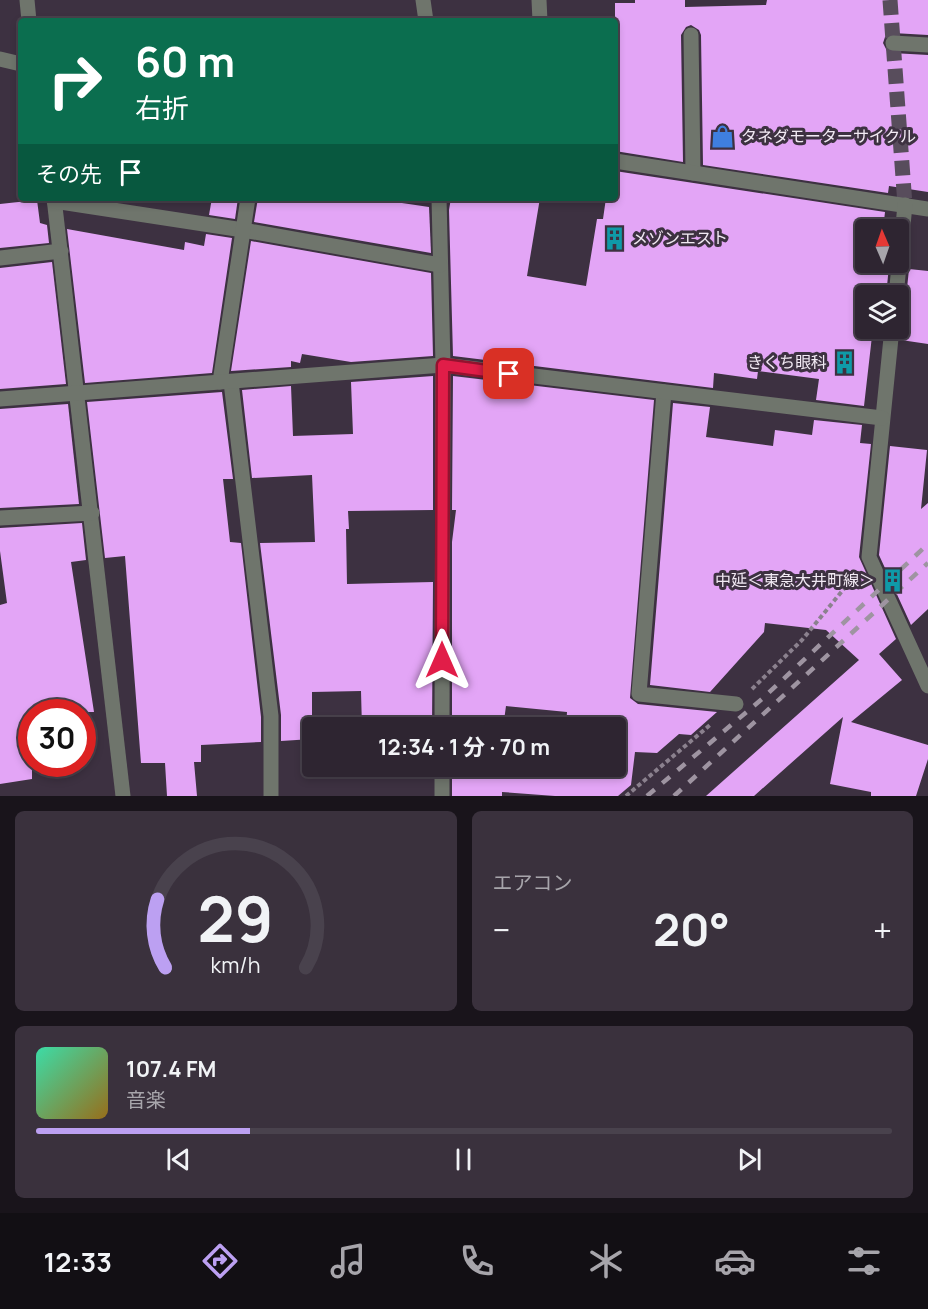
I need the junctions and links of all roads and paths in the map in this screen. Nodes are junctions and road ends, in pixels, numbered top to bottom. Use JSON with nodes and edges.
{"nodes":[{"id":1,"x":27,"y":0,"type":"edge"},
{"id":2,"x":423,"y":0,"type":"edge"},
{"id":3,"x":540,"y":0,"type":"edge"},
{"id":4,"x":29,"y":18,"type":"edge"},
{"id":5,"x":426,"y":18,"type":"edge"},
{"id":6,"x":540,"y":18,"type":"edge"},
{"id":7,"x":691,"y":35,"type":"dead end"},
{"id":8,"x":893,"y":43,"type":"dead end"},
{"id":9,"x":928,"y":45,"type":"edge"},
{"id":10,"x":0,"y":59,"type":"edge"},
{"id":11,"x":18,"y":63,"type":"edge"},
{"id":12,"x":618,"y":161,"type":"edge"},
{"id":13,"x":693,"y":173,"type":"junction"},
{"id":14,"x":54,"y":201,"type":"edge"},
{"id":15,"x":66,"y":201,"type":"edge"},
{"id":16,"x":248,"y":201,"type":"edge"},
{"id":17,"x":439,"y":201,"type":"edge"},
{"id":18,"x":905,"y":205,"type":"junction"},
{"id":19,"x":928,"y":208,"type":"edge"},
{"id":20,"x":243,"y":230,"type":"junction"},
{"id":21,"x":61,"y":251,"type":"junction"},
{"id":22,"x":0,"y":258,"type":"edge"},
{"id":23,"x":440,"y":265,"type":"junction"},
{"id":24,"x":897,"y":285,"type":"edge"},
{"id":25,"x":891,"y":339,"type":"edge"},
{"id":26,"x":443,"y":365,"type":"junction"},
{"id":27,"x":225,"y":382,"type":"junction"},
{"id":28,"x":664,"y":392,"type":"junction"},
{"id":29,"x":78,"y":393,"type":"junction"},
{"id":30,"x":0,"y":399,"type":"edge"},
{"id":31,"x":882,"y":418,"type":"junction"},
{"id":32,"x":92,"y":513,"type":"junction"},
{"id":33,"x":0,"y":518,"type":"edge"},
{"id":34,"x":869,"y":557,"type":"junction"},
{"id":35,"x":928,"y":686,"type":"edge"},
{"id":36,"x":736,"y":704,"type":"junction"},
{"id":37,"x":442,"y":717,"type":"edge"},
{"id":38,"x":442,"y":777,"type":"edge"},
{"id":39,"x":123,"y":796,"type":"edge"},
{"id":40,"x":271,"y":796,"type":"edge"},
{"id":41,"x":442,"y":796,"type":"edge"},
{"id":42,"x":626,"y":796,"type":"edge"}],
"edges":[{"from":1,"to":4,"type":"street"},
{"from":2,"to":5,"type":"street"},
{"from":3,"to":6,"type":"street"},
{"from":7,"to":13,"type":"street"},
{"from":8,"to":9,"type":"street"},
{"from":10,"to":11,"type":"street"},
{"from":12,"to":13,"type":"street"},
{"from":13,"to":18,"type":"street"},
{"from":14,"to":21,"type":"street"},
{"from":15,"to":20,"type":"street"},
{"from":16,"to":20,"type":"street"},
{"from":17,"to":23,"type":"street"},
{"from":18,"to":19,"type":"street"},
{"from":18,"to":24,"type":"street"},
{"from":20,"to":23,"type":"street"},
{"from":20,"to":27,"type":"street"},
{"from":21,"to":22,"type":"street"},
{"from":21,"to":29,"type":"street"},
{"from":23,"to":26,"type":"street"},
{"from":25,"to":31,"type":"street"},
{"from":26,"to":27,"type":"street"},
{"from":26,"to":28,"type":"street"},
{"from":26,"to":37,"type":"street"},
{"from":27,"to":29,"type":"street"},
{"from":27,"to":40,"type":"street"},
{"from":28,"to":31,"type":"street"},
{"from":28,"to":36,"type":"street"},
{"from":29,"to":30,"type":"street"},
{"from":29,"to":32,"type":"street"},
{"from":31,"to":34,"type":"street"},
{"from":32,"to":33,"type":"street"},
{"from":32,"to":39,"type":"street"},
{"from":34,"to":35,"type":"street"},
{"from":34,"to":36,"type":"path"},
{"from":36,"to":42,"type":"path"},
{"from":38,"to":41,"type":"street"}]}
